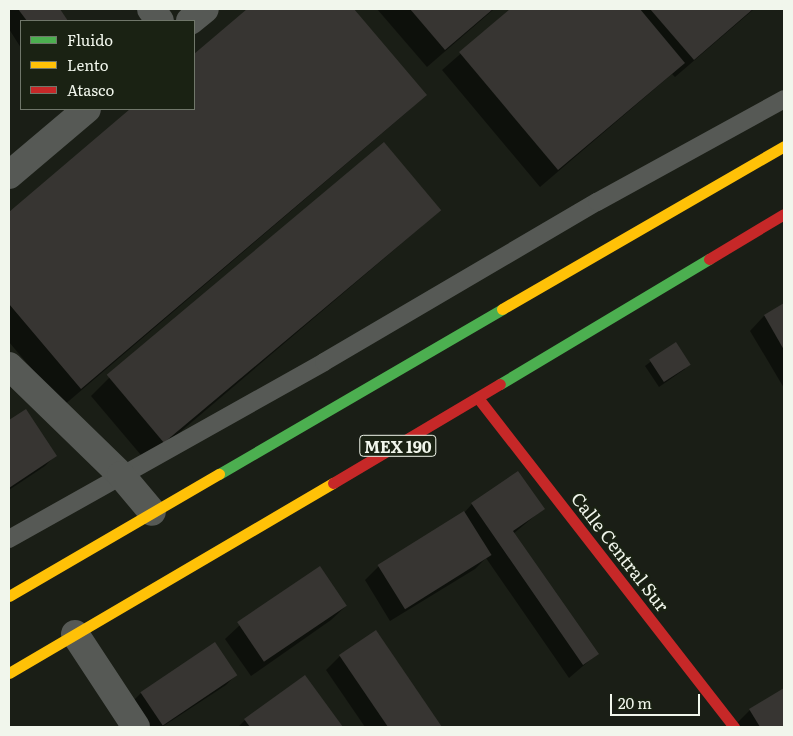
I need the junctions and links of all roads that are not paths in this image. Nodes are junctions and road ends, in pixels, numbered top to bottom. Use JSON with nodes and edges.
{"nodes":[{"id":1,"x":151,"y":9,"type":"edge"},
{"id":2,"x":205,"y":9,"type":"edge"},
{"id":3,"x":159,"y":20,"type":"edge"},
{"id":4,"x":191,"y":20,"type":"edge"},
{"id":5,"x":784,"y":100,"type":"edge"},
{"id":6,"x":86,"y":110,"type":"edge"},
{"id":7,"x":784,"y":146,"type":"edge"},
{"id":8,"x":9,"y":175,"type":"edge"},
{"id":9,"x":784,"y":214,"type":"edge"},
{"id":10,"x":9,"y":366,"type":"edge"},
{"id":11,"x":478,"y":398,"type":"junction"},
{"id":12,"x":121,"y":475,"type":"junction"},
{"id":13,"x":152,"y":512,"type":"junction"},
{"id":14,"x":9,"y":539,"type":"edge"},
{"id":15,"x":9,"y":596,"type":"edge"},
{"id":16,"x":75,"y":634,"type":"junction"},
{"id":17,"x":9,"y":673,"type":"edge"},
{"id":18,"x":136,"y":727,"type":"edge"},
{"id":19,"x":734,"y":727,"type":"edge"}],
"edges":[{"from":1,"to":3,"type":"street"},
{"from":2,"to":4,"type":"street"},
{"from":5,"to":12,"type":"lane"},
{"from":6,"to":8,"type":"street"},
{"from":7,"to":13,"type":"main road"},
{"from":9,"to":11,"type":"main road","number":"MEX 190"},
{"from":10,"to":12,"type":"street"},
{"from":11,"to":16,"type":"main road","number":"MEX 190"},
{"from":11,"to":19,"type":"main road","name":"Calle Central Sur"},
{"from":12,"to":13,"type":"street"},
{"from":12,"to":14,"type":"lane"},
{"from":13,"to":15,"type":"main road"},
{"from":16,"to":17,"type":"main road","number":"MEX 190"},
{"from":16,"to":18,"type":"street"}]}
